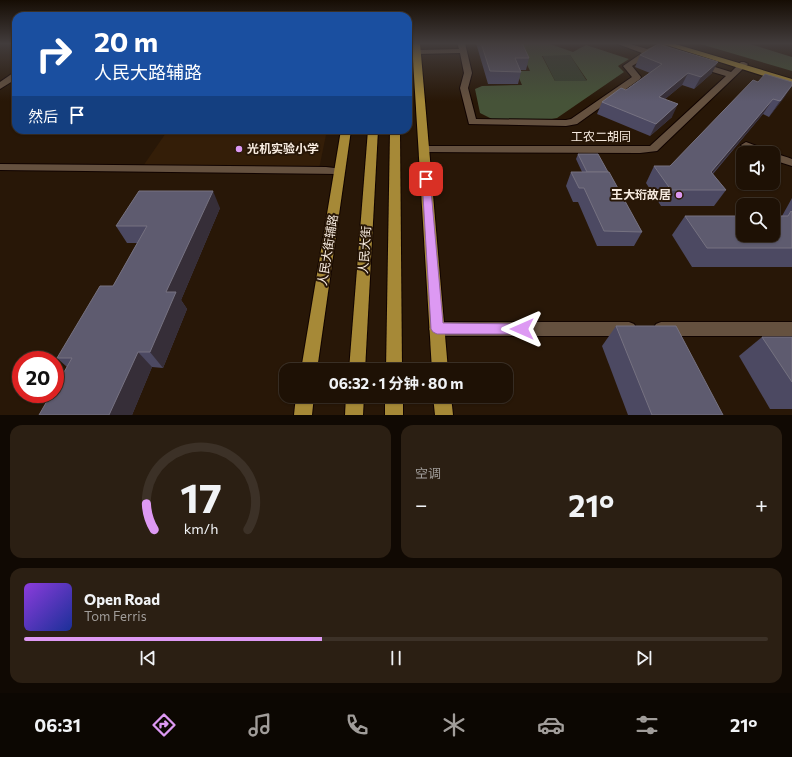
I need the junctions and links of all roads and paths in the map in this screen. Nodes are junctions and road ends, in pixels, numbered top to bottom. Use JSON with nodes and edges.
{"nodes":[{"id":1,"x":417,"y":62,"type":"edge"},
{"id":2,"x":466,"y":62,"type":"edge"},
{"id":3,"x":633,"y":62,"type":"edge"},
{"id":4,"x":689,"y":62,"type":"edge"},
{"id":5,"x":734,"y":62,"type":"edge"},
{"id":6,"x":735,"y":62,"type":"edge"},
{"id":7,"x":743,"y":65,"type":"junction"},
{"id":8,"x":732,"y":75,"type":"junction"},
{"id":9,"x":12,"y":78,"type":"edge"},
{"id":10,"x":792,"y":78,"type":"edge"},
{"id":11,"x":792,"y":82,"type":"edge"},
{"id":12,"x":0,"y":86,"type":"edge"},
{"id":13,"x":345,"y":134,"type":"edge"},
{"id":14,"x":374,"y":134,"type":"edge"},
{"id":15,"x":395,"y":134,"type":"edge"},
{"id":16,"x":424,"y":149,"type":"junction"},
{"id":17,"x":780,"y":159,"type":"edge"},
{"id":18,"x":792,"y":163,"type":"edge"},
{"id":19,"x":0,"y":167,"type":"edge"},
{"id":20,"x":340,"y":171,"type":"junction"},
{"id":21,"x":437,"y":329,"type":"junction"},
{"id":22,"x":792,"y":329,"type":"edge"},
{"id":23,"x":310,"y":363,"type":"edge"},
{"id":24,"x":357,"y":363,"type":"edge"},
{"id":25,"x":394,"y":363,"type":"edge"},
{"id":26,"x":439,"y":363,"type":"edge"},
{"id":27,"x":304,"y":403,"type":"edge"},
{"id":28,"x":355,"y":403,"type":"edge"},
{"id":29,"x":394,"y":403,"type":"edge"},
{"id":30,"x":443,"y":403,"type":"edge"},
{"id":31,"x":302,"y":415,"type":"edge"},
{"id":32,"x":354,"y":415,"type":"edge"},
{"id":33,"x":394,"y":415,"type":"edge"},
{"id":34,"x":444,"y":415,"type":"edge"}],
"edges":[{"from":1,"to":16,"type":"main road"},
{"from":2,"to":3,"type":"street"},
{"from":4,"to":8,"type":"street"},
{"from":5,"to":7,"type":"main road"},
{"from":6,"to":7,"type":"main road"},
{"from":7,"to":8,"type":"street","name":"工农二胡同"},
{"from":7,"to":10,"type":"main road"},
{"from":7,"to":11,"type":"main road"},
{"from":8,"to":16,"type":"street","name":"工农二胡同"},
{"from":9,"to":12,"type":"street"},
{"from":13,"to":20,"type":"main road","name":"人民大街辅路"},
{"from":14,"to":24,"type":"main road","name":"人民大街"},
{"from":15,"to":25,"type":"main road"},
{"from":16,"to":21,"type":"main road"},
{"from":17,"to":18,"type":"street"},
{"from":19,"to":20,"type":"street"},
{"from":20,"to":23,"type":"main road","name":"人民大街辅路"},
{"from":21,"to":22,"type":"street"},
{"from":21,"to":26,"type":"main road"},
{"from":27,"to":31,"type":"main road"},
{"from":28,"to":32,"type":"main road"},
{"from":29,"to":33,"type":"main road"},
{"from":30,"to":34,"type":"main road"}]}
